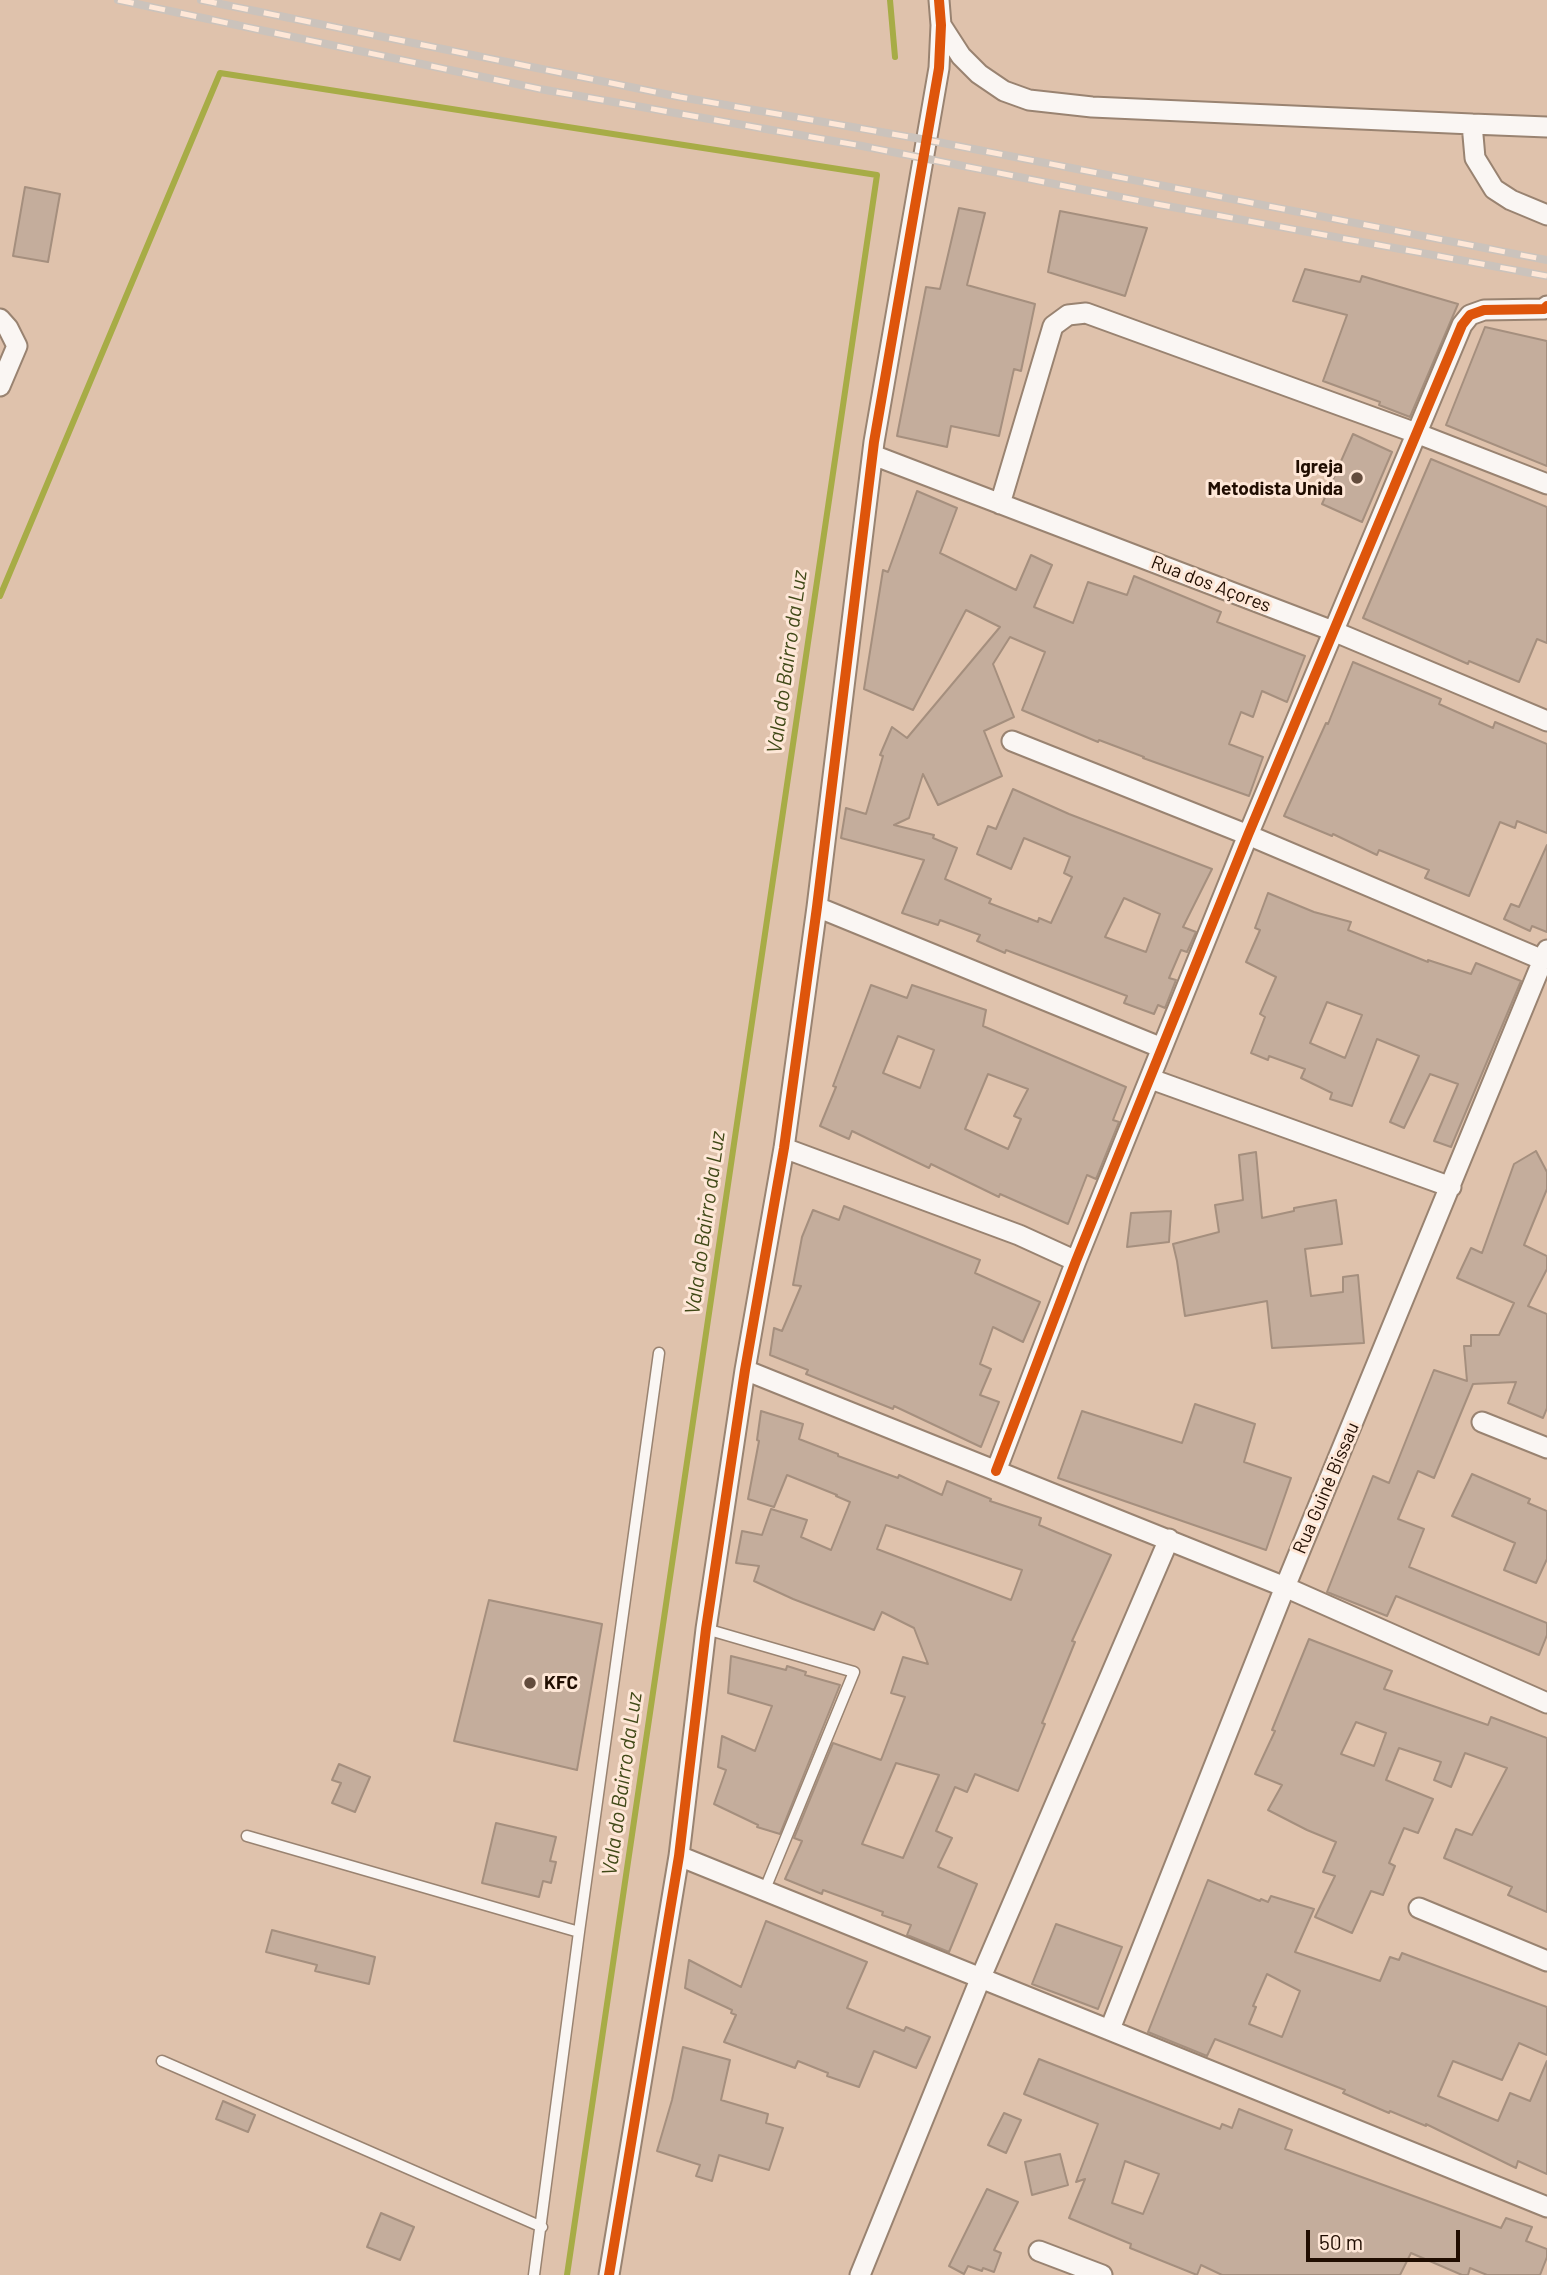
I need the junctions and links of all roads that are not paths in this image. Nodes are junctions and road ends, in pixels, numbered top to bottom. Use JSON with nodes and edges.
{"nodes":[{"id":1,"x":939,"y":0,"type":"edge"},
{"id":2,"x":941,"y":25,"type":"junction"},
{"id":3,"x":1472,"y":124,"type":"junction"},
{"id":4,"x":1547,"y":127,"type":"edge"},
{"id":5,"x":1547,"y":215,"type":"edge"},
{"id":6,"x":1547,"y":306,"type":"edge"},
{"id":7,"x":0,"y":319,"type":"edge"},
{"id":8,"x":0,"y":386,"type":"edge"},
{"id":9,"x":1416,"y":433,"type":"junction"},
{"id":10,"x":873,"y":455,"type":"junction"},
{"id":11,"x":1547,"y":484,"type":"edge"},
{"id":12,"x":1000,"y":504,"type":"junction"},
{"id":13,"x":1333,"y":631,"type":"junction"},
{"id":14,"x":1547,"y":721,"type":"edge"},
{"id":15,"x":1012,"y":741,"type":"dead end"},
{"id":16,"x":1248,"y":835,"type":"junction"},
{"id":17,"x":817,"y":907,"type":"junction"},
{"id":18,"x":1545,"y":955,"type":"edge"},
{"id":19,"x":1162,"y":1048,"type":"junction"},
{"id":20,"x":1151,"y":1079,"type":"junction"},
{"id":21,"x":784,"y":1148,"type":"junction"},
{"id":22,"x":1451,"y":1187,"type":"junction"},
{"id":23,"x":1076,"y":1261,"type":"junction"},
{"id":24,"x":659,"y":1353,"type":"dead end"},
{"id":25,"x":745,"y":1370,"type":"junction"},
{"id":26,"x":1482,"y":1422,"type":"dead end"},
{"id":27,"x":1547,"y":1448,"type":"edge"},
{"id":28,"x":996,"y":1471,"type":"junction"},
{"id":29,"x":1169,"y":1539,"type":"junction"},
{"id":30,"x":1285,"y":1587,"type":"junction"},
{"id":31,"x":706,"y":1629,"type":"junction"},
{"id":32,"x":1547,"y":1703,"type":"edge"},
{"id":33,"x":247,"y":1836,"type":"dead end"},
{"id":34,"x":679,"y":1856,"type":"junction"},
{"id":35,"x":765,"y":1889,"type":"junction"},
{"id":36,"x":1419,"y":1908,"type":"dead end"},
{"id":37,"x":579,"y":1932,"type":"junction"},
{"id":38,"x":1547,"y":1961,"type":"edge"},
{"id":39,"x":981,"y":1977,"type":"junction"},
{"id":40,"x":1110,"y":2028,"type":"junction"},
{"id":41,"x":162,"y":2061,"type":"dead end"},
{"id":42,"x":1547,"y":2207,"type":"edge"},
{"id":43,"x":542,"y":2227,"type":"junction"},
{"id":44,"x":1039,"y":2251,"type":"dead end"},
{"id":45,"x":534,"y":2275,"type":"edge"},
{"id":46,"x":609,"y":2275,"type":"edge"},
{"id":47,"x":860,"y":2275,"type":"edge"},
{"id":48,"x":1102,"y":2275,"type":"edge"}],
"edges":[{"from":1,"to":2,"type":"street"},
{"from":2,"to":3,"type":"street"},
{"from":2,"to":10,"type":"street"},
{"from":3,"to":4,"type":"street"},
{"from":3,"to":5,"type":"street"},
{"from":6,"to":9,"type":"street"},
{"from":7,"to":8,"type":"street"},
{"from":9,"to":11,"type":"street"},
{"from":9,"to":12,"type":"street"},
{"from":9,"to":13,"type":"street"},
{"from":10,"to":12,"type":"street","name":"Rua dos Açores"},
{"from":10,"to":17,"type":"street"},
{"from":12,"to":13,"type":"street","name":"Rua dos Açores"},
{"from":13,"to":14,"type":"street","name":"Rua dos Açores"},
{"from":13,"to":16,"type":"street"},
{"from":15,"to":16,"type":"street"},
{"from":16,"to":18,"type":"street"},
{"from":16,"to":19,"type":"street"},
{"from":17,"to":19,"type":"street"},
{"from":17,"to":21,"type":"street"},
{"from":18,"to":22,"type":"street","name":"Rua Guiné Bissau"},
{"from":19,"to":20,"type":"street"},
{"from":20,"to":22,"type":"street"},
{"from":20,"to":23,"type":"street"},
{"from":21,"to":23,"type":"street"},
{"from":21,"to":25,"type":"street"},
{"from":22,"to":30,"type":"street","name":"Rua Guiné Bissau"},
{"from":23,"to":28,"type":"street"},
{"from":24,"to":37,"type":"lane"},
{"from":25,"to":28,"type":"street"},
{"from":25,"to":31,"type":"street"},
{"from":26,"to":27,"type":"street"},
{"from":28,"to":29,"type":"street"},
{"from":29,"to":30,"type":"street"},
{"from":29,"to":39,"type":"street"},
{"from":30,"to":32,"type":"street"},
{"from":30,"to":40,"type":"street","name":"Rua Guiné Bissau"},
{"from":31,"to":34,"type":"street"},
{"from":31,"to":35,"type":"lane"},
{"from":33,"to":37,"type":"lane"},
{"from":34,"to":35,"type":"street"},
{"from":34,"to":46,"type":"street"},
{"from":35,"to":39,"type":"street"},
{"from":36,"to":38,"type":"street"},
{"from":37,"to":43,"type":"lane"},
{"from":39,"to":40,"type":"street"},
{"from":39,"to":47,"type":"street"},
{"from":40,"to":42,"type":"street"},
{"from":41,"to":43,"type":"lane"},
{"from":43,"to":45,"type":"lane"},
{"from":44,"to":48,"type":"street"}]}
